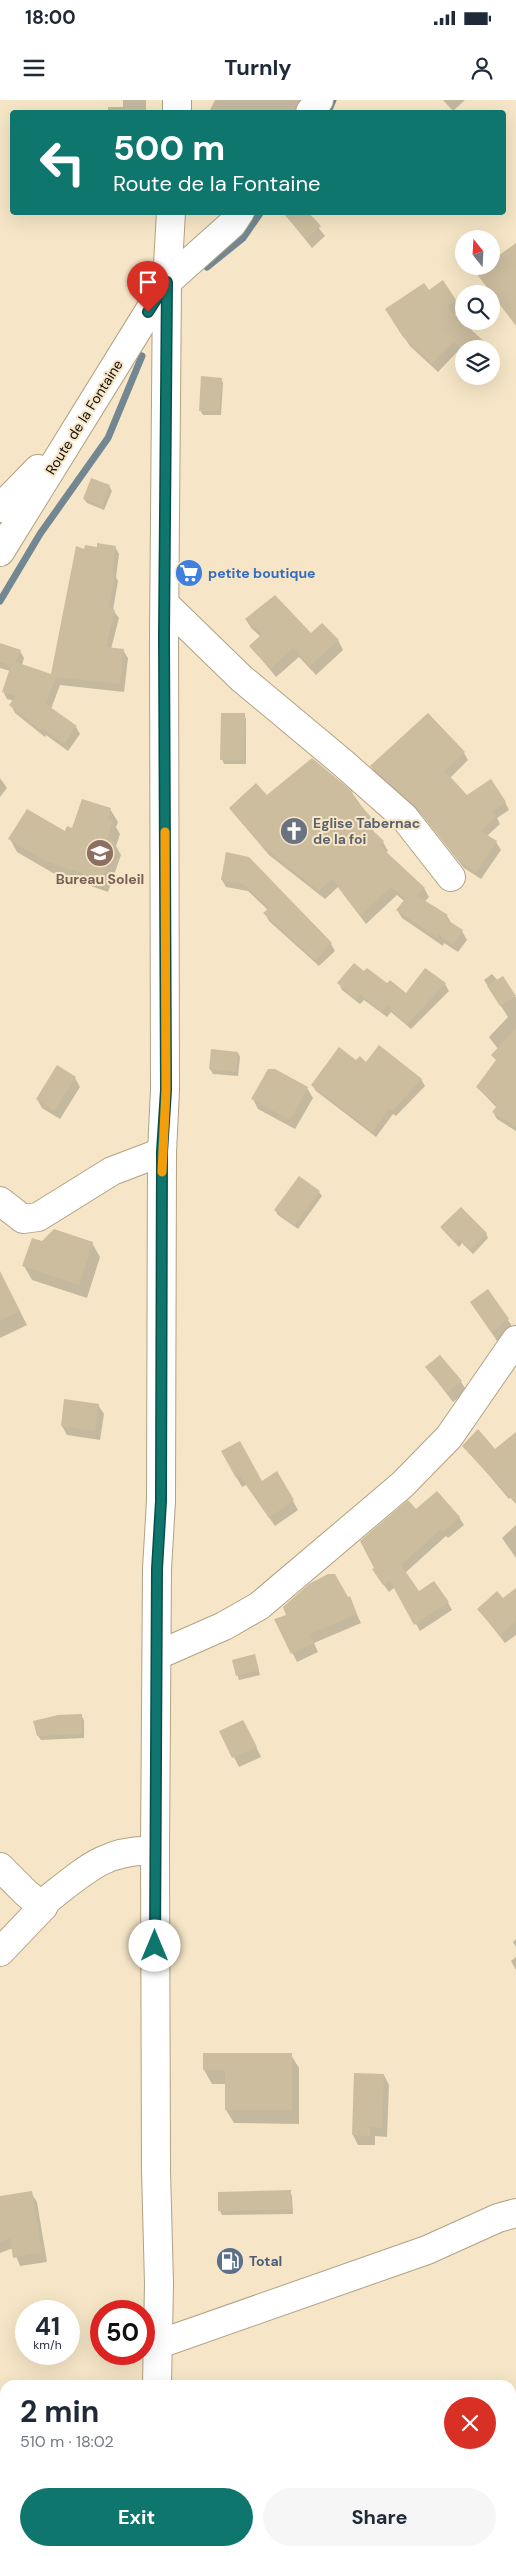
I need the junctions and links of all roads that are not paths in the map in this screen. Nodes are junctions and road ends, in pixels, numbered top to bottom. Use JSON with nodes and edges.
{"nodes":[{"id":1,"x":171,"y":215,"type":"edge"},
{"id":2,"x":238,"y":215,"type":"edge"},
{"id":3,"x":167,"y":282,"type":"junction"},
{"id":4,"x":70,"y":439,"type":"junction"},
{"id":5,"x":0,"y":508,"type":"edge"},
{"id":6,"x":0,"y":552,"type":"edge"},
{"id":7,"x":166,"y":605,"type":"junction"},
{"id":8,"x":451,"y":877,"type":"dead end"},
{"id":9,"x":162,"y":1152,"type":"junction"},
{"id":10,"x":0,"y":1201,"type":"edge"},
{"id":11,"x":516,"y":1340,"type":"edge"},
{"id":12,"x":158,"y":1655,"type":"junction"},
{"id":13,"x":155,"y":1851,"type":"junction"},
{"id":14,"x":0,"y":1867,"type":"edge"},
{"id":15,"x":45,"y":1903,"type":"junction"},
{"id":16,"x":0,"y":1952,"type":"edge"},
{"id":17,"x":516,"y":2214,"type":"edge"},
{"id":18,"x":158,"y":2344,"type":"junction"},
{"id":19,"x":157,"y":2380,"type":"edge"}],
"edges":[{"from":1,"to":3,"type":"street"},
{"from":2,"to":3,"type":"street"},
{"from":3,"to":4,"type":"street","name":"Route de la Fontaine"},
{"from":3,"to":7,"type":"street"},
{"from":4,"to":5,"type":"street"},
{"from":4,"to":6,"type":"street","name":"Route de la Fontaine"},
{"from":7,"to":8,"type":"street"},
{"from":7,"to":9,"type":"street"},
{"from":9,"to":10,"type":"street"},
{"from":9,"to":12,"type":"street"},
{"from":11,"to":12,"type":"street"},
{"from":12,"to":13,"type":"street"},
{"from":13,"to":15,"type":"street"},
{"from":13,"to":18,"type":"street"},
{"from":14,"to":15,"type":"street"},
{"from":15,"to":16,"type":"street"},
{"from":17,"to":18,"type":"street"},
{"from":18,"to":19,"type":"street"}]}
